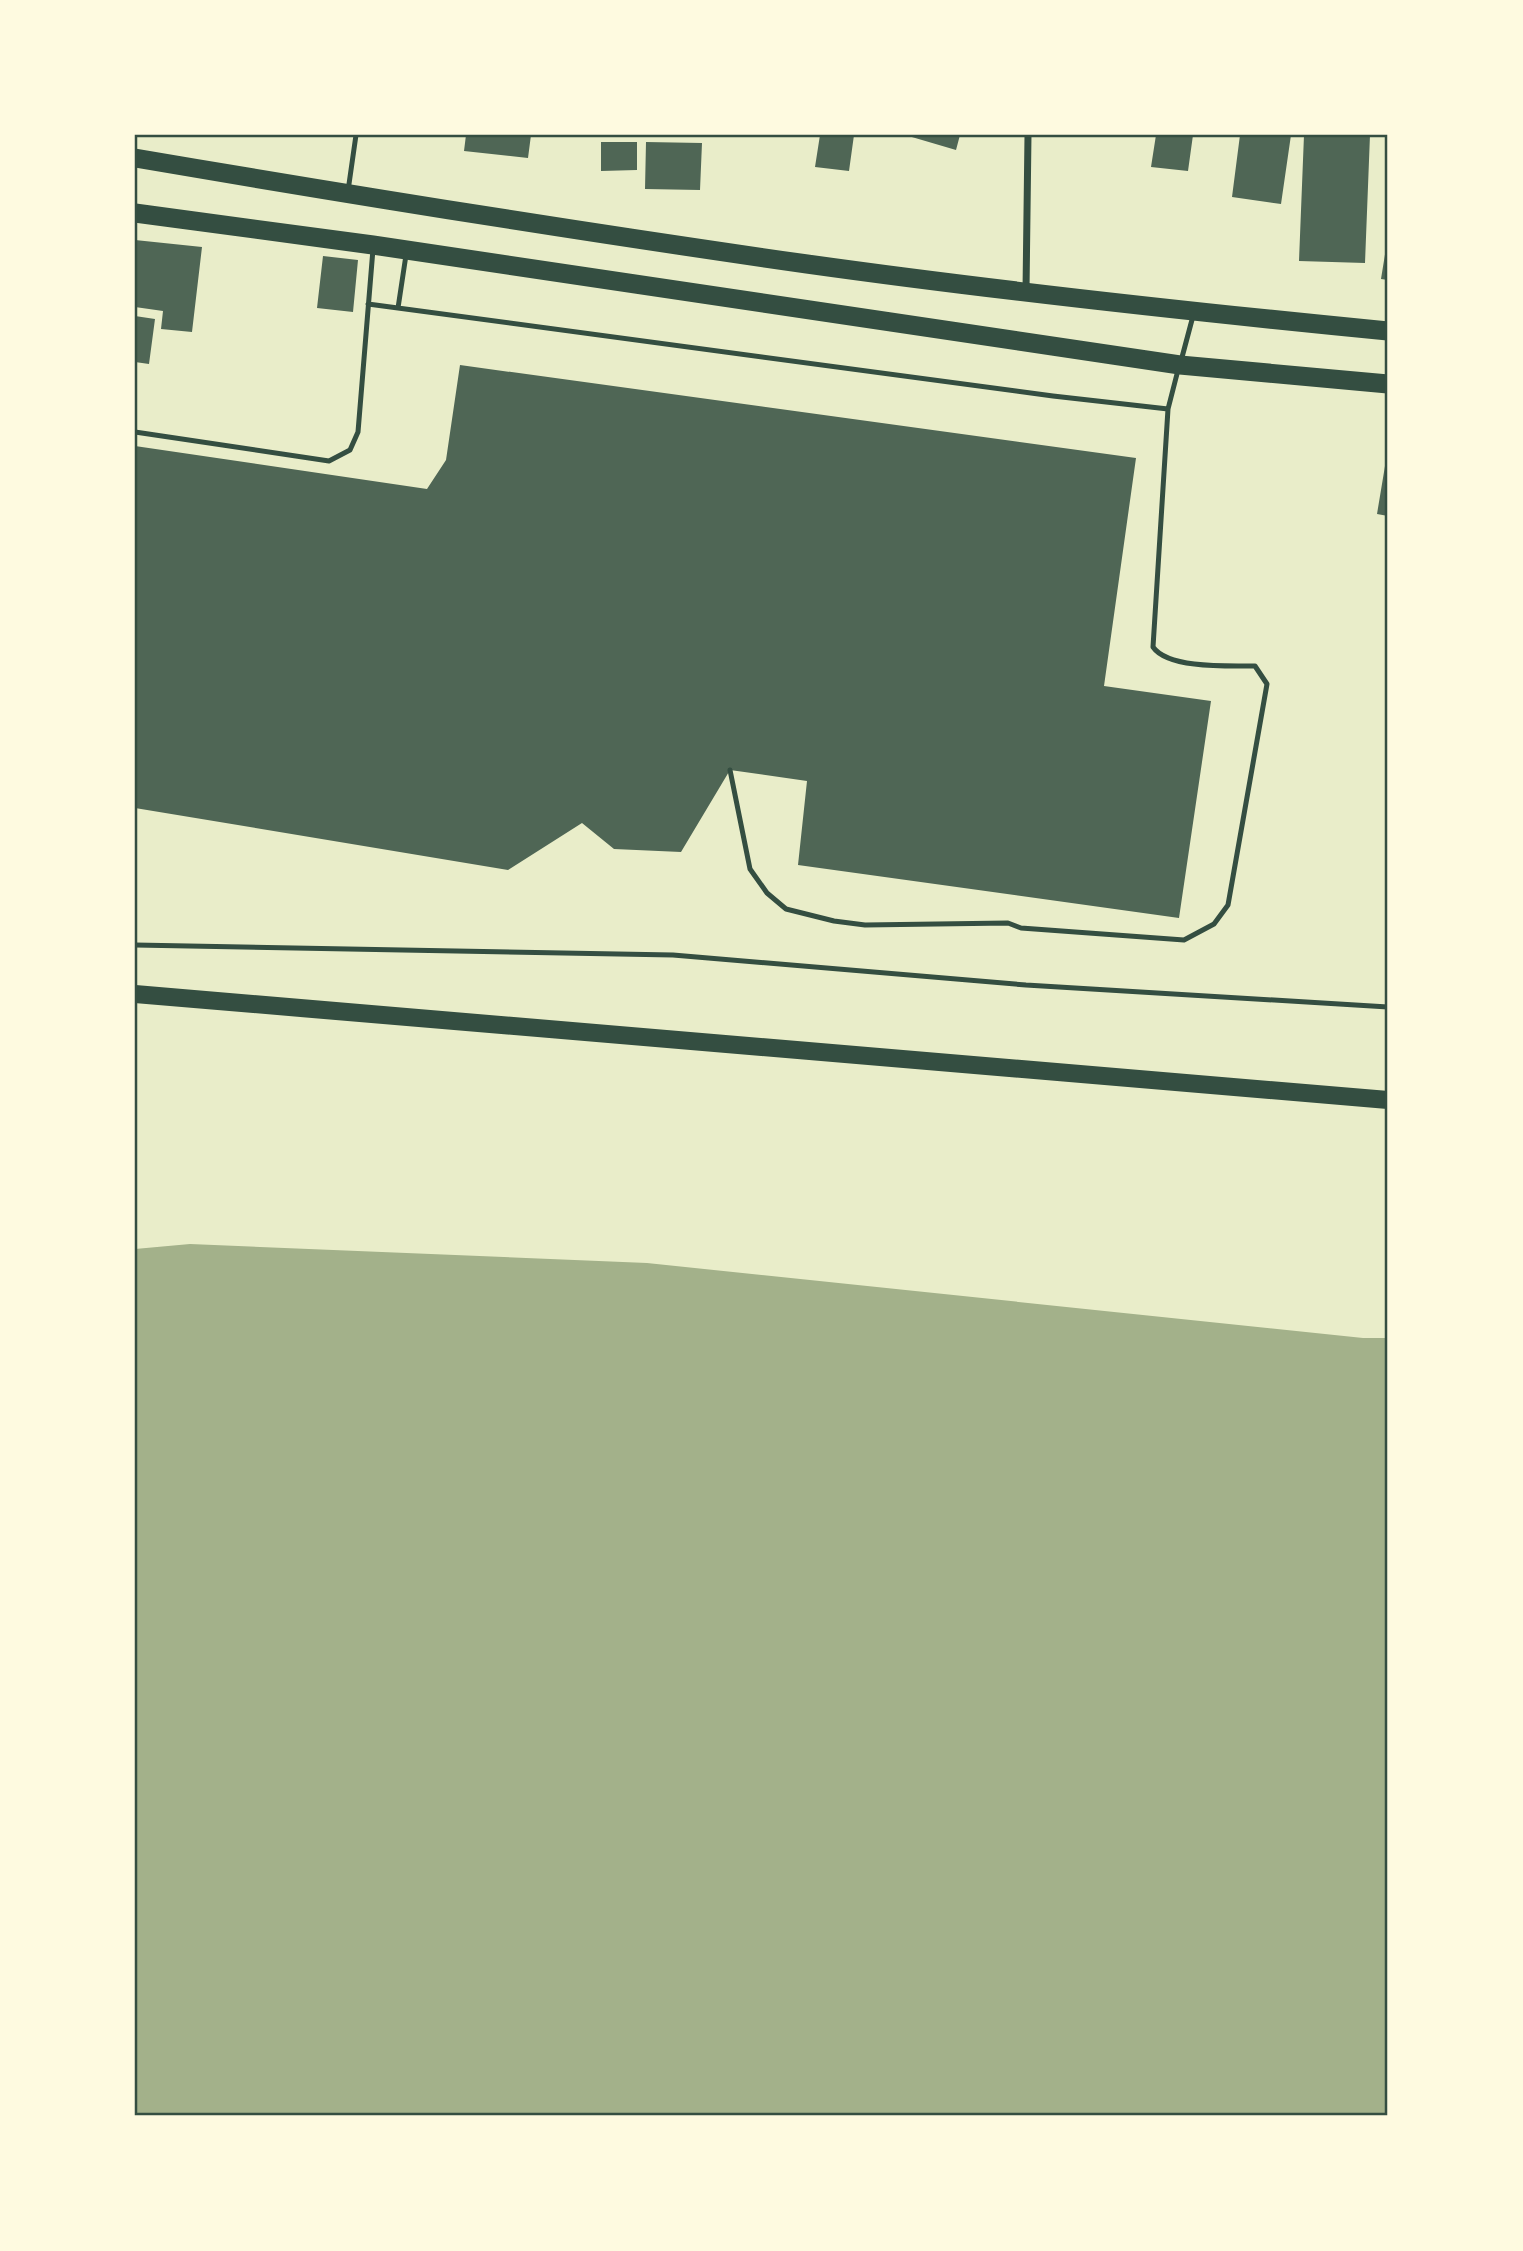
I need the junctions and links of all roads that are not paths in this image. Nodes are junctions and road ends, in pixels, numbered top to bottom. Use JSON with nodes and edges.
{"nodes":[{"id":1,"x":356,"y":135,"type":"edge"},
{"id":2,"x":1028,"y":135,"type":"edge"},
{"id":3,"x":135,"y":158,"type":"edge"},
{"id":4,"x":348,"y":194,"type":"junction"},
{"id":5,"x":135,"y":213,"type":"edge"},
{"id":6,"x":373,"y":245,"type":"junction"},
{"id":7,"x":407,"y":250,"type":"junction"},
{"id":8,"x":1026,"y":291,"type":"junction"},
{"id":9,"x":368,"y":304,"type":"junction"},
{"id":10,"x":398,"y":307,"type":"junction"},
{"id":11,"x":1194,"y":312,"type":"junction"},
{"id":12,"x":1388,"y":331,"type":"edge"},
{"id":13,"x":1180,"y":365,"type":"junction"},
{"id":14,"x":1388,"y":384,"type":"edge"},
{"id":15,"x":1168,"y":409,"type":"junction"},
{"id":16,"x":135,"y":432,"type":"edge"},
{"id":17,"x":730,"y":770,"type":"dead end"},
{"id":18,"x":135,"y":945,"type":"edge"},
{"id":19,"x":135,"y":995,"type":"edge"},
{"id":20,"x":1388,"y":1007,"type":"edge"},
{"id":21,"x":1388,"y":1100,"type":"edge"}],
"edges":[{"from":1,"to":4,"type":"lane"},
{"from":2,"to":8,"type":"street"},
{"from":3,"to":4,"type":"highway"},
{"from":4,"to":8,"type":"highway"},
{"from":5,"to":6,"type":"highway"},
{"from":6,"to":7,"type":"highway"},
{"from":6,"to":9,"type":"lane"},
{"from":7,"to":10,"type":"lane"},
{"from":7,"to":13,"type":"highway"},
{"from":8,"to":11,"type":"highway"},
{"from":9,"to":10,"type":"lane"},
{"from":9,"to":16,"type":"lane"},
{"from":10,"to":15,"type":"lane"},
{"from":11,"to":12,"type":"highway"},
{"from":11,"to":13,"type":"lane"},
{"from":13,"to":14,"type":"highway"},
{"from":13,"to":15,"type":"lane"},
{"from":15,"to":17,"type":"lane"},
{"from":18,"to":20,"type":"lane"},
{"from":19,"to":21,"type":"main road"}]}
